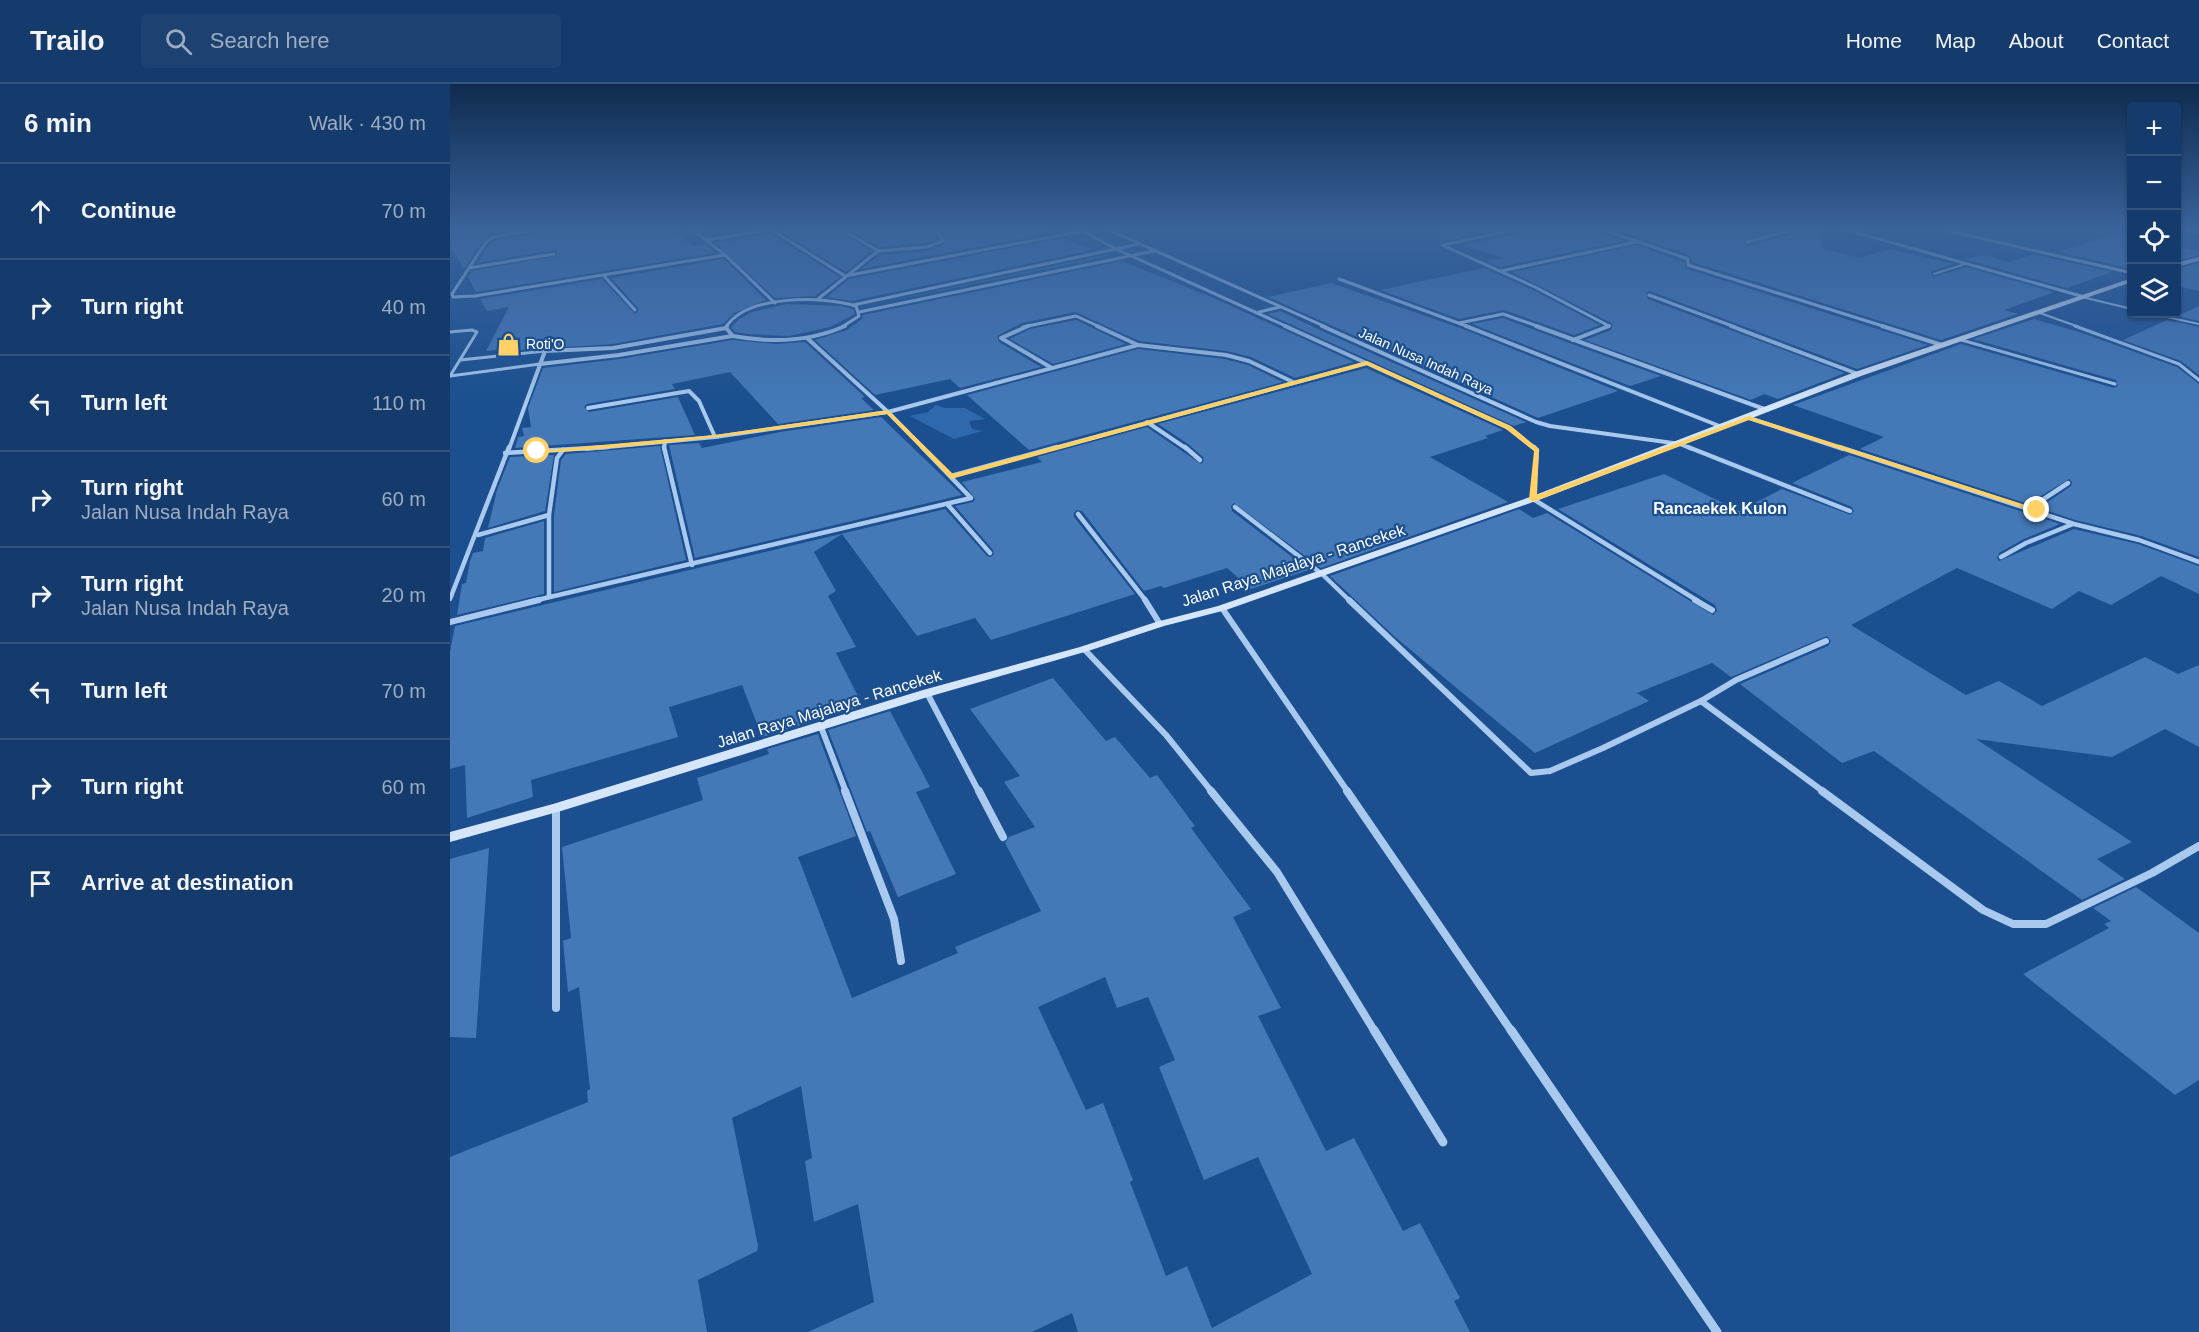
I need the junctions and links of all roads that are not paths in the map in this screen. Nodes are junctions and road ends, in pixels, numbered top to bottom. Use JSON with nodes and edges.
{"nodes":[{"id":1,"x":456,"y":288,"type":"edge"},
{"id":2,"x":525,"y":288,"type":"edge"},
{"id":3,"x":615,"y":288,"type":"edge"},
{"id":4,"x":760,"y":288,"type":"edge"},
{"id":5,"x":831,"y":288,"type":"edge"},
{"id":6,"x":931,"y":288,"type":"edge"},
{"id":7,"x":975,"y":288,"type":"edge"},
{"id":8,"x":1206,"y":288,"type":"edge"},
{"id":9,"x":1238,"y":288,"type":"edge"},
{"id":10,"x":1364,"y":288,"type":"edge"},
{"id":11,"x":1534,"y":288,"type":"edge"},
{"id":12,"x":1762,"y":288,"type":"edge"},
{"id":13,"x":2053,"y":288,"type":"edge"},
{"id":14,"x":2106,"y":288,"type":"edge"},
{"id":15,"x":1649,"y":295,"type":"dead end"},
{"id":16,"x":2081,"y":296,"type":"junction"},
{"id":17,"x":818,"y":299,"type":"junction"},
{"id":18,"x":775,"y":303,"type":"junction"},
{"id":19,"x":852,"y":305,"type":"junction"},
{"id":20,"x":1280,"y":307,"type":"junction"},
{"id":21,"x":2127,"y":308,"type":"edge"},
{"id":22,"x":635,"y":310,"type":"dead end"},
{"id":23,"x":859,"y":312,"type":"junction"},
{"id":24,"x":1259,"y":312,"type":"junction"},
{"id":25,"x":2034,"y":312,"type":"junction"},
{"id":26,"x":2171,"y":318,"type":"edge"},
{"id":27,"x":1458,"y":323,"type":"junction"},
{"id":28,"x":2199,"y":324,"type":"edge"},
{"id":29,"x":726,"y":328,"type":"junction"},
{"id":30,"x":450,"y":332,"type":"edge"},
{"id":31,"x":733,"y":336,"type":"junction"},
{"id":32,"x":807,"y":338,"type":"junction"},
{"id":33,"x":1958,"y":339,"type":"junction"},
{"id":34,"x":1572,"y":340,"type":"junction"},
{"id":35,"x":1138,"y":345,"type":"junction"},
{"id":36,"x":1942,"y":345,"type":"junction"},
{"id":37,"x":545,"y":351,"type":"junction"},
{"id":38,"x":460,"y":360,"type":"junction"},
{"id":39,"x":1367,"y":363,"type":"junction"},
{"id":40,"x":540,"y":364,"type":"junction"},
{"id":41,"x":1052,"y":368,"type":"junction"},
{"id":42,"x":1858,"y":374,"type":"junction"},
{"id":43,"x":450,"y":376,"type":"edge"},
{"id":44,"x":2199,"y":380,"type":"edge"},
{"id":45,"x":1293,"y":382,"type":"junction"},
{"id":46,"x":2115,"y":384,"type":"dead end"},
{"id":47,"x":588,"y":408,"type":"dead end"},
{"id":48,"x":1767,"y":411,"type":"junction"},
{"id":49,"x":888,"y":412,"type":"junction"},
{"id":50,"x":1749,"y":418,"type":"junction"},
{"id":51,"x":1147,"y":422,"type":"junction"},
{"id":52,"x":1722,"y":427,"type":"junction"},
{"id":53,"x":715,"y":437,"type":"junction"},
{"id":54,"x":665,"y":441,"type":"junction"},
{"id":55,"x":1680,"y":444,"type":"junction"},
{"id":56,"x":563,"y":450,"type":"junction"},
{"id":57,"x":505,"y":453,"type":"junction"},
{"id":58,"x":1200,"y":460,"type":"dead end"},
{"id":59,"x":951,"y":476,"type":"junction"},
{"id":60,"x":2068,"y":483,"type":"dead end"},
{"id":61,"x":1533,"y":499,"type":"junction"},
{"id":62,"x":948,"y":505,"type":"junction"},
{"id":63,"x":1235,"y":507,"type":"dead end"},
{"id":64,"x":2030,"y":508,"type":"junction"},
{"id":65,"x":1850,"y":511,"type":"dead end"},
{"id":66,"x":1078,"y":514,"type":"dead end"},
{"id":67,"x":549,"y":515,"type":"junction"},
{"id":68,"x":2074,"y":524,"type":"junction"},
{"id":69,"x":478,"y":536,"type":"junction"},
{"id":70,"x":990,"y":553,"type":"dead end"},
{"id":71,"x":2001,"y":557,"type":"dead end"},
{"id":72,"x":2199,"y":562,"type":"edge"},
{"id":73,"x":692,"y":565,"type":"junction"},
{"id":74,"x":1322,"y":574,"type":"junction"},
{"id":75,"x":549,"y":597,"type":"junction"},
{"id":76,"x":450,"y":599,"type":"edge"},
{"id":77,"x":1222,"y":608,"type":"junction"},
{"id":78,"x":1712,"y":610,"type":"dead end"},
{"id":79,"x":450,"y":622,"type":"edge"},
{"id":80,"x":1160,"y":624,"type":"junction"},
{"id":81,"x":1826,"y":641,"type":"dead end"},
{"id":82,"x":1084,"y":649,"type":"junction"},
{"id":83,"x":927,"y":693,"type":"junction"},
{"id":84,"x":1701,"y":701,"type":"junction"},
{"id":85,"x":821,"y":727,"type":"junction"},
{"id":86,"x":556,"y":808,"type":"junction"},
{"id":87,"x":450,"y":837,"type":"edge"},
{"id":88,"x":1003,"y":837,"type":"dead end"},
{"id":89,"x":2199,"y":846,"type":"edge"},
{"id":90,"x":901,"y":961,"type":"dead end"},
{"id":91,"x":556,"y":1008,"type":"dead end"},
{"id":92,"x":1443,"y":1142,"type":"dead end"},
{"id":93,"x":1717,"y":1332,"type":"edge"}],
"edges":[{"from":1,"to":2,"type":"street"},
{"from":3,"to":22,"type":"street"},
{"from":4,"to":18,"type":"street"},
{"from":5,"to":17,"type":"street"},
{"from":6,"to":19,"type":"street"},
{"from":7,"to":23,"type":"street"},
{"from":8,"to":24,"type":"street","name":"Jalan Nusa Indah Raya"},
{"from":9,"to":20,"type":"street","name":"Jalan Nusa Indah Raya"},
{"from":10,"to":27,"type":"street"},
{"from":11,"to":34,"type":"street"},
{"from":12,"to":36,"type":"street"},
{"from":13,"to":16,"type":"street"},
{"from":14,"to":16,"type":"main road","name":"Jalan Raya Majalaya - Rancekek"},
{"from":15,"to":42,"type":"street"},
{"from":16,"to":21,"type":"lane"},
{"from":16,"to":25,"type":"main road","name":"Jalan Raya Majalaya - Rancekek"},
{"from":17,"to":18,"type":"street"},
{"from":17,"to":19,"type":"street"},
{"from":18,"to":29,"type":"street"},
{"from":19,"to":23,"type":"street"},
{"from":20,"to":24,"type":"street"},
{"from":20,"to":55,"type":"street","name":"Jalan Nusa Indah Raya"},
{"from":23,"to":32,"type":"street"},
{"from":24,"to":39,"type":"street","name":"Jalan Nusa Indah Raya"},
{"from":25,"to":33,"type":"main road","name":"Jalan Raya Majalaya - Rancekek"},
{"from":25,"to":44,"type":"lane"},
{"from":26,"to":28,"type":"lane"},
{"from":27,"to":34,"type":"street"},
{"from":27,"to":52,"type":"street"},
{"from":29,"to":31,"type":"street"},
{"from":29,"to":37,"type":"street"},
{"from":30,"to":38,"type":"lane"},
{"from":31,"to":32,"type":"street"},
{"from":31,"to":40,"type":"street"},
{"from":32,"to":49,"type":"street"},
{"from":33,"to":36,"type":"main road","name":"Jalan Raya Majalaya - Rancekek"},
{"from":33,"to":46,"type":"lane"},
{"from":34,"to":48,"type":"street"},
{"from":35,"to":41,"type":"street"},
{"from":35,"to":41,"type":"street"},
{"from":35,"to":45,"type":"street"},
{"from":36,"to":42,"type":"main road","name":"Jalan Raya Majalaya - Rancekek"},
{"from":37,"to":38,"type":"lane"},
{"from":37,"to":40,"type":"street"},
{"from":38,"to":43,"type":"lane"},
{"from":39,"to":45,"type":"street"},
{"from":39,"to":61,"type":"street","name":"Jalan Nusa Indah Raya"},
{"from":40,"to":43,"type":"lane"},
{"from":40,"to":57,"type":"street"},
{"from":41,"to":49,"type":"street"},
{"from":42,"to":48,"type":"main road","name":"Jalan Raya Majalaya - Rancekek"},
{"from":45,"to":51,"type":"street"},
{"from":47,"to":53,"type":"street"},
{"from":48,"to":50,"type":"main road","name":"Jalan Raya Majalaya - Rancekek"},
{"from":49,"to":53,"type":"street"},
{"from":49,"to":59,"type":"street"},
{"from":50,"to":52,"type":"main road","name":"Jalan Raya Majalaya - Rancekek"},
{"from":50,"to":64,"type":"street"},
{"from":51,"to":58,"type":"street"},
{"from":51,"to":59,"type":"street"},
{"from":52,"to":55,"type":"main road","name":"Jalan Raya Majalaya - Rancekek"},
{"from":53,"to":54,"type":"street"},
{"from":54,"to":56,"type":"street"},
{"from":54,"to":73,"type":"street"},
{"from":55,"to":61,"type":"main road","name":"Jalan Raya Majalaya - Rancekek"},
{"from":55,"to":65,"type":"street","name":"Jalan Nusa Indah Raya"},
{"from":56,"to":57,"type":"street"},
{"from":56,"to":67,"type":"street"},
{"from":57,"to":69,"type":"street"},
{"from":59,"to":62,"type":"street"},
{"from":60,"to":64,"type":"street"},
{"from":61,"to":74,"type":"main road","name":"Jalan Raya Majalaya - Rancekek"},
{"from":61,"to":78,"type":"street"},
{"from":62,"to":70,"type":"street"},
{"from":62,"to":73,"type":"street"},
{"from":63,"to":74,"type":"street"},
{"from":64,"to":68,"type":"street"},
{"from":66,"to":80,"type":"street"},
{"from":67,"to":69,"type":"street"},
{"from":67,"to":75,"type":"street"},
{"from":68,"to":71,"type":"street"},
{"from":68,"to":72,"type":"street"},
{"from":69,"to":76,"type":"street"},
{"from":73,"to":75,"type":"street"},
{"from":74,"to":77,"type":"main road","name":"Jalan Raya Majalaya - Rancekek"},
{"from":74,"to":84,"type":"street"},
{"from":75,"to":79,"type":"street"},
{"from":77,"to":80,"type":"main road","name":"Jalan Raya Majalaya - Rancekek"},
{"from":77,"to":93,"type":"street"},
{"from":80,"to":82,"type":"main road","name":"Jalan Raya Majalaya - Rancekek"},
{"from":81,"to":84,"type":"street"},
{"from":82,"to":83,"type":"main road","name":"Jalan Raya Majalaya - Rancekek"},
{"from":82,"to":92,"type":"street"},
{"from":83,"to":85,"type":"main road","name":"Jalan Raya Majalaya - Rancekek"},
{"from":83,"to":88,"type":"street"},
{"from":84,"to":89,"type":"street"},
{"from":85,"to":86,"type":"main road","name":"Jalan Raya Majalaya - Rancekek"},
{"from":85,"to":90,"type":"street"},
{"from":86,"to":87,"type":"main road","name":"Jalan Raya Majalaya - Rancekek"},
{"from":86,"to":91,"type":"street"}]}
